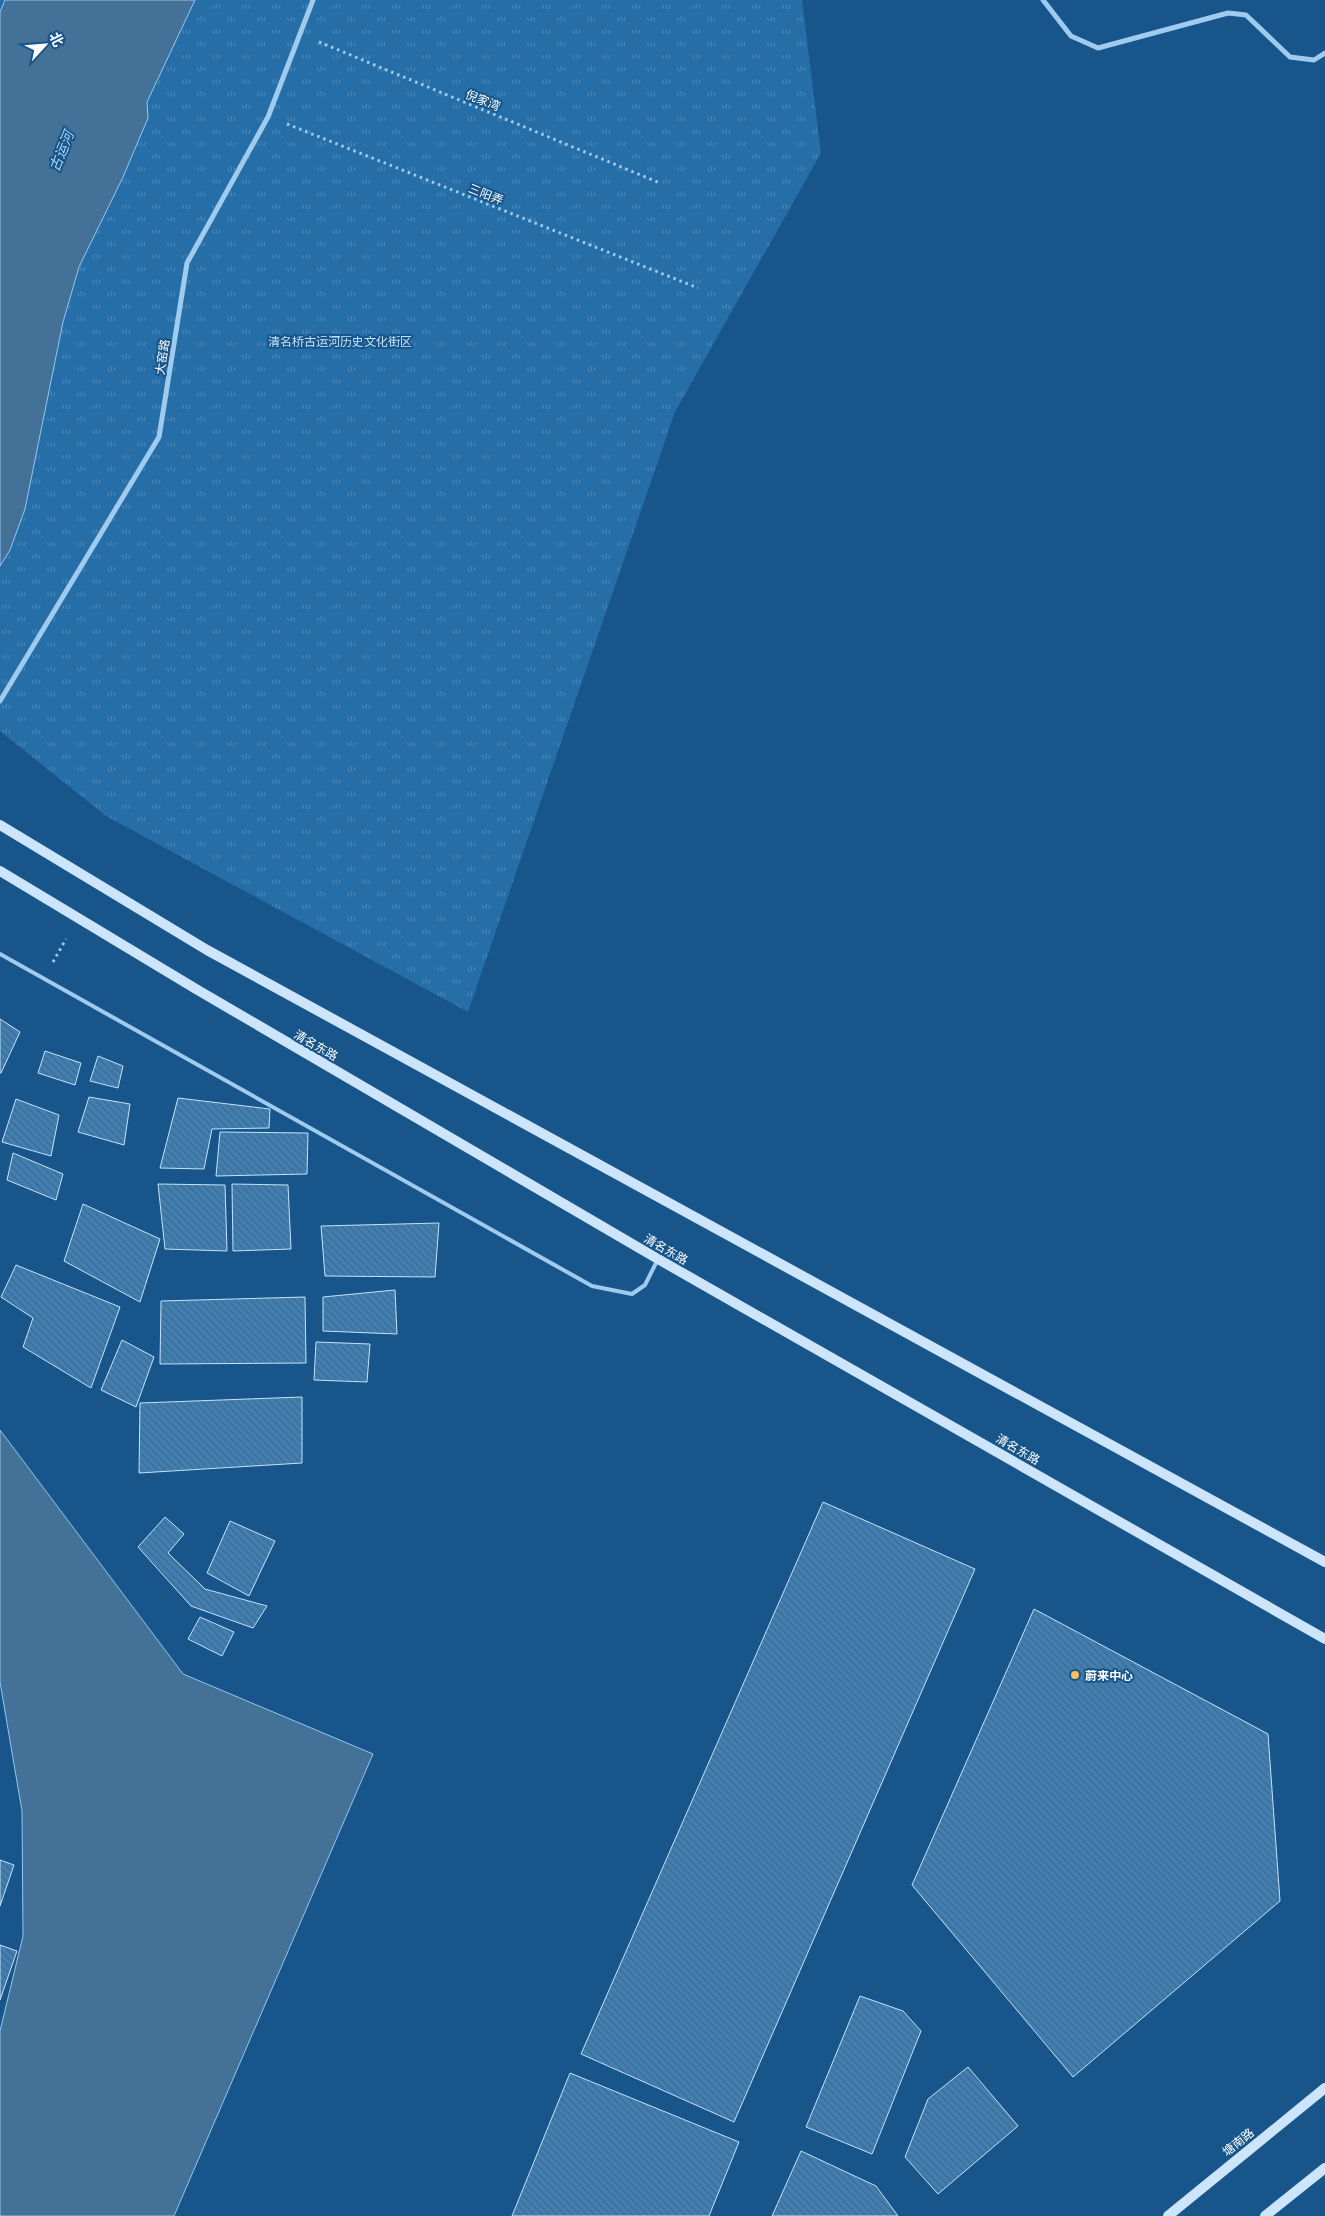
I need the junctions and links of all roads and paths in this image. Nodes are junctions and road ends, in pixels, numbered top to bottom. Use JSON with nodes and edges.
{"nodes":[{"id":1,"x":313,"y":0,"type":"edge"},
{"id":2,"x":1043,"y":0,"type":"edge"},
{"id":3,"x":300,"y":34,"type":"junction"},
{"id":4,"x":1325,"y":53,"type":"edge"},
{"id":5,"x":268,"y":117,"type":"junction"},
{"id":6,"x":660,"y":183,"type":"dead end"},
{"id":7,"x":698,"y":288,"type":"dead end"},
{"id":8,"x":0,"y":701,"type":"edge"},
{"id":9,"x":0,"y":825,"type":"edge"},
{"id":10,"x":0,"y":871,"type":"edge"},
{"id":11,"x":78,"y":919,"type":"junction"},
{"id":12,"x":0,"y":954,"type":"edge"},
{"id":13,"x":52,"y":965,"type":"dead end"},
{"id":14,"x":658,"y":1259,"type":"junction"},
{"id":15,"x":1325,"y":1562,"type":"edge"},
{"id":16,"x":1325,"y":1639,"type":"edge"},
{"id":17,"x":1325,"y":2088,"type":"edge"},
{"id":18,"x":1325,"y":2168,"type":"edge"},
{"id":19,"x":1168,"y":2216,"type":"edge"},
{"id":20,"x":1265,"y":2216,"type":"edge"}],
"edges":[{"from":1,"to":3,"type":"street","name":"大窑路"},
{"from":2,"to":4,"type":"street"},
{"from":3,"to":5,"type":"street","name":"大窑路"},
{"from":3,"to":6,"type":"path","name":"倪家湾"},
{"from":5,"to":7,"type":"path","name":"三阳弄"},
{"from":5,"to":8,"type":"street","name":"大窑路"},
{"from":9,"to":15,"type":"main road"},
{"from":10,"to":11,"type":"main road","name":"清名东路"},
{"from":11,"to":13,"type":"path"},
{"from":11,"to":14,"type":"main road","name":"清名东路"},
{"from":12,"to":14,"type":"lane"},
{"from":14,"to":16,"type":"main road","name":"清名东路"},
{"from":17,"to":19,"type":"main road","name":"塘南路"},
{"from":18,"to":20,"type":"main road"}]}
